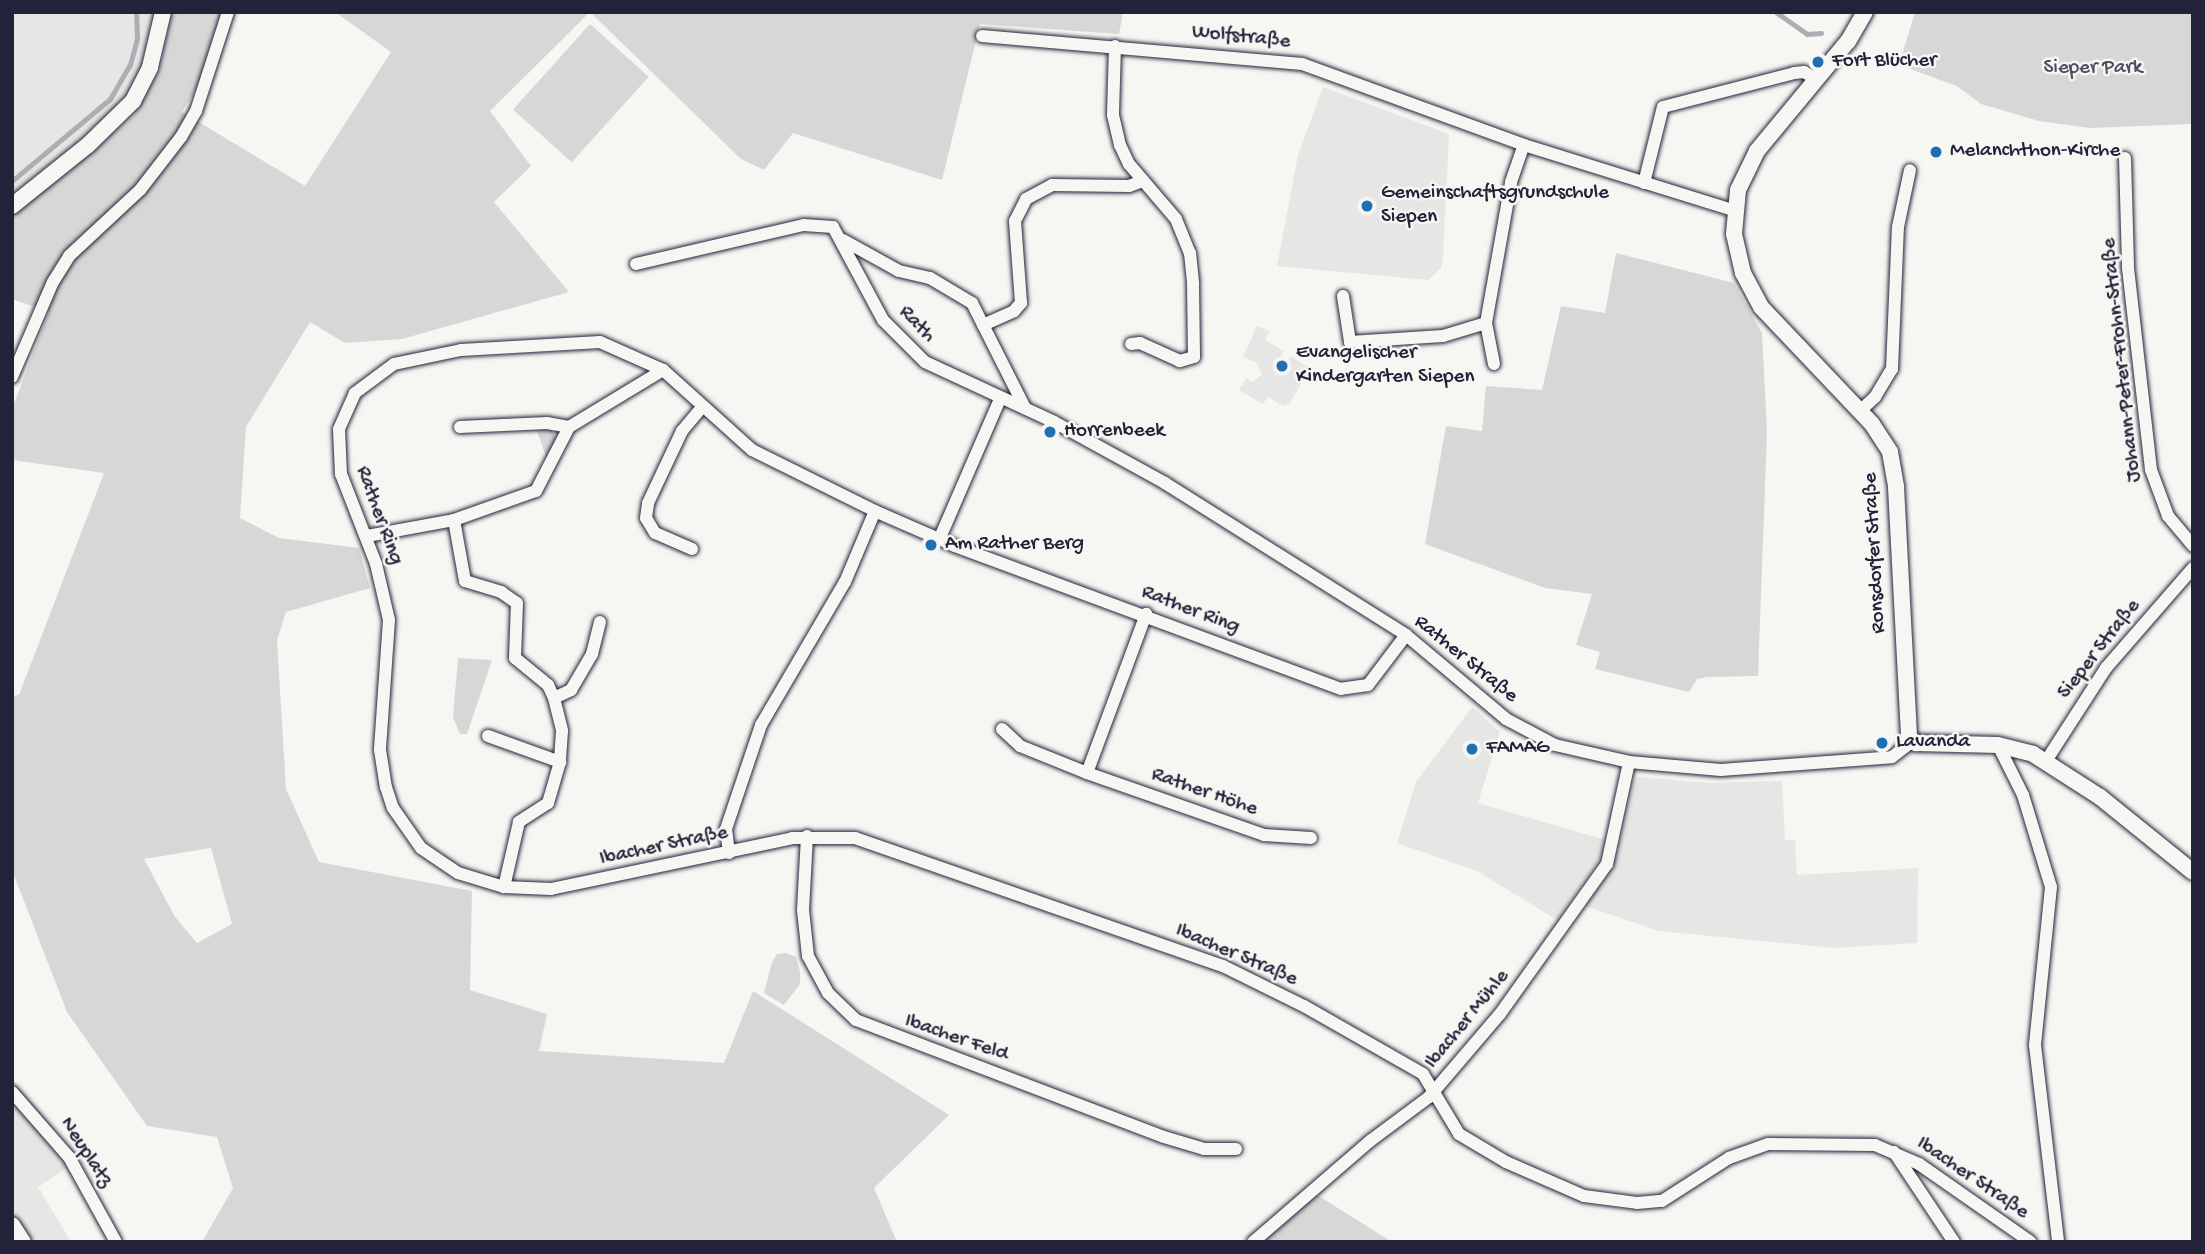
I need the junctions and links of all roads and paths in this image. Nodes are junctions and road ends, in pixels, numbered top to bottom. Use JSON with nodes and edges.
{"nodes":[{"id":1,"x":163,"y":12,"type":"edge"},
{"id":2,"x":228,"y":12,"type":"edge"},
{"id":3,"x":1866,"y":12,"type":"edge"},
{"id":4,"x":982,"y":36,"type":"dead end"},
{"id":5,"x":1115,"y":46,"type":"junction"},
{"id":6,"x":1816,"y":79,"type":"junction"},
{"id":7,"x":1524,"y":145,"type":"junction"},
{"id":8,"x":2125,"y":158,"type":"dead end"},
{"id":9,"x":1910,"y":170,"type":"dead end"},
{"id":10,"x":1143,"y":181,"type":"junction"},
{"id":11,"x":1644,"y":183,"type":"junction"},
{"id":12,"x":12,"y":206,"type":"edge"},
{"id":13,"x":1733,"y":210,"type":"junction"},
{"id":14,"x":843,"y":240,"type":"junction"},
{"id":15,"x":636,"y":264,"type":"dead end"},
{"id":16,"x":1343,"y":296,"type":"dead end"},
{"id":17,"x":1486,"y":323,"type":"junction"},
{"id":18,"x":984,"y":325,"type":"junction"},
{"id":19,"x":1130,"y":344,"type":"dead end"},
{"id":20,"x":1494,"y":364,"type":"dead end"},
{"id":21,"x":663,"y":370,"type":"junction"},
{"id":22,"x":12,"y":377,"type":"edge"},
{"id":23,"x":1000,"y":399,"type":"junction"},
{"id":24,"x":702,"y":407,"type":"junction"},
{"id":25,"x":1025,"y":408,"type":"junction"},
{"id":26,"x":1860,"y":411,"type":"junction"},
{"id":27,"x":460,"y":427,"type":"dead end"},
{"id":28,"x":569,"y":427,"type":"junction"},
{"id":29,"x":875,"y":511,"type":"junction"},
{"id":30,"x":454,"y":520,"type":"junction"},
{"id":31,"x":367,"y":536,"type":"junction"},
{"id":32,"x":939,"y":540,"type":"junction"},
{"id":33,"x":2193,"y":547,"type":"edge"},
{"id":34,"x":692,"y":549,"type":"dead end"},
{"id":35,"x":2193,"y":568,"type":"edge"},
{"id":36,"x":1146,"y":614,"type":"junction"},
{"id":37,"x":600,"y":622,"type":"dead end"},
{"id":38,"x":1406,"y":635,"type":"junction"},
{"id":39,"x":554,"y":698,"type":"junction"},
{"id":40,"x":1002,"y":729,"type":"dead end"},
{"id":41,"x":488,"y":736,"type":"dead end"},
{"id":42,"x":1912,"y":742,"type":"junction"},
{"id":43,"x":1998,"y":745,"type":"junction"},
{"id":44,"x":2046,"y":761,"type":"junction"},
{"id":45,"x":560,"y":762,"type":"junction"},
{"id":46,"x":1629,"y":762,"type":"junction"},
{"id":47,"x":1087,"y":773,"type":"junction"},
{"id":48,"x":807,"y":836,"type":"junction"},
{"id":49,"x":1311,"y":838,"type":"dead end"},
{"id":50,"x":729,"y":853,"type":"junction"},
{"id":51,"x":2193,"y":872,"type":"edge"},
{"id":52,"x":503,"y":887,"type":"junction"},
{"id":53,"x":12,"y":1092,"type":"edge"},
{"id":54,"x":1433,"y":1093,"type":"junction"},
{"id":55,"x":1236,"y":1149,"type":"dead end"},
{"id":56,"x":1892,"y":1149,"type":"junction"},
{"id":57,"x":12,"y":1226,"type":"edge"},
{"id":58,"x":23,"y":1242,"type":"edge"},
{"id":59,"x":116,"y":1242,"type":"edge"},
{"id":60,"x":1253,"y":1242,"type":"edge"},
{"id":61,"x":1954,"y":1242,"type":"edge"},
{"id":62,"x":2031,"y":1242,"type":"edge"},
{"id":63,"x":2057,"y":1242,"type":"edge"}],
"edges":[{"from":1,"to":12,"type":"main road"},
{"from":2,"to":22,"type":"street"},
{"from":3,"to":6,"type":"main road","name":"Ronsdorfer Straße"},
{"from":4,"to":5,"type":"street","name":"Wolfstraße"},
{"from":5,"to":7,"type":"street","name":"Wolfstraße"},
{"from":5,"to":10,"type":"street"},
{"from":6,"to":11,"type":"street"},
{"from":6,"to":13,"type":"main road","name":"Ronsdorfer Straße"},
{"from":7,"to":11,"type":"street","name":"Wolfstraße"},
{"from":7,"to":17,"type":"street"},
{"from":8,"to":33,"type":"street","name":"Johann-Peter-Frohn-Straße"},
{"from":9,"to":26,"type":"street"},
{"from":10,"to":18,"type":"street"},
{"from":10,"to":19,"type":"street"},
{"from":11,"to":13,"type":"street","name":"Wolfstraße"},
{"from":13,"to":26,"type":"main road","name":"Ronsdorfer Straße"},
{"from":14,"to":15,"type":"street","name":"Rath"},
{"from":14,"to":18,"type":"street","name":"Rath"},
{"from":14,"to":23,"type":"street","name":"Rath"},
{"from":16,"to":17,"type":"street"},
{"from":17,"to":20,"type":"street"},
{"from":18,"to":25,"type":"street","name":"Rath"},
{"from":21,"to":24,"type":"street","name":"Rather Ring"},
{"from":21,"to":28,"type":"street"},
{"from":21,"to":31,"type":"street","name":"Rather Ring"},
{"from":23,"to":25,"type":"street","name":"Rather Straße"},
{"from":23,"to":32,"type":"street"},
{"from":24,"to":29,"type":"street","name":"Rather Ring"},
{"from":24,"to":34,"type":"street"},
{"from":25,"to":38,"type":"street","name":"Rather Straße"},
{"from":26,"to":42,"type":"main road","name":"Ronsdorfer Straße"},
{"from":27,"to":28,"type":"street"},
{"from":28,"to":30,"type":"street"},
{"from":29,"to":32,"type":"street","name":"Rather Ring"},
{"from":29,"to":50,"type":"street"},
{"from":30,"to":31,"type":"street"},
{"from":30,"to":39,"type":"street"},
{"from":31,"to":52,"type":"street","name":"Rather Ring"},
{"from":32,"to":36,"type":"street","name":"Rather Ring"},
{"from":35,"to":44,"type":"street","name":"Sieper Straße"},
{"from":36,"to":38,"type":"street","name":"Rather Ring"},
{"from":36,"to":47,"type":"street"},
{"from":37,"to":39,"type":"street"},
{"from":38,"to":46,"type":"street","name":"Rather Straße"},
{"from":39,"to":45,"type":"street"},
{"from":40,"to":47,"type":"street","name":"Rather Höhe"},
{"from":41,"to":45,"type":"street"},
{"from":42,"to":43,"type":"main road"},
{"from":42,"to":46,"type":"street","name":"Rather Straße"},
{"from":43,"to":44,"type":"main road"},
{"from":43,"to":63,"type":"street"},
{"from":44,"to":51,"type":"main road"},
{"from":45,"to":52,"type":"street"},
{"from":46,"to":54,"type":"street","name":"Ibacher Mühle"},
{"from":47,"to":49,"type":"street","name":"Rather Höhe"},
{"from":48,"to":50,"type":"street","name":"Ibacher Straße"},
{"from":48,"to":54,"type":"street","name":"Ibacher Straße"},
{"from":48,"to":55,"type":"street","name":"Ibacher Feld"},
{"from":50,"to":52,"type":"street","name":"Ibacher Straße"},
{"from":53,"to":59,"type":"street","name":"Neuplatz"},
{"from":54,"to":56,"type":"street","name":"Ibacher Straße"},
{"from":54,"to":60,"type":"street","name":"Ibacher Mühle"},
{"from":56,"to":61,"type":"street","name":"Ibacher Straße"},
{"from":56,"to":62,"type":"street","name":"Ibacher Straße"},
{"from":57,"to":58,"type":"main road"}]}
